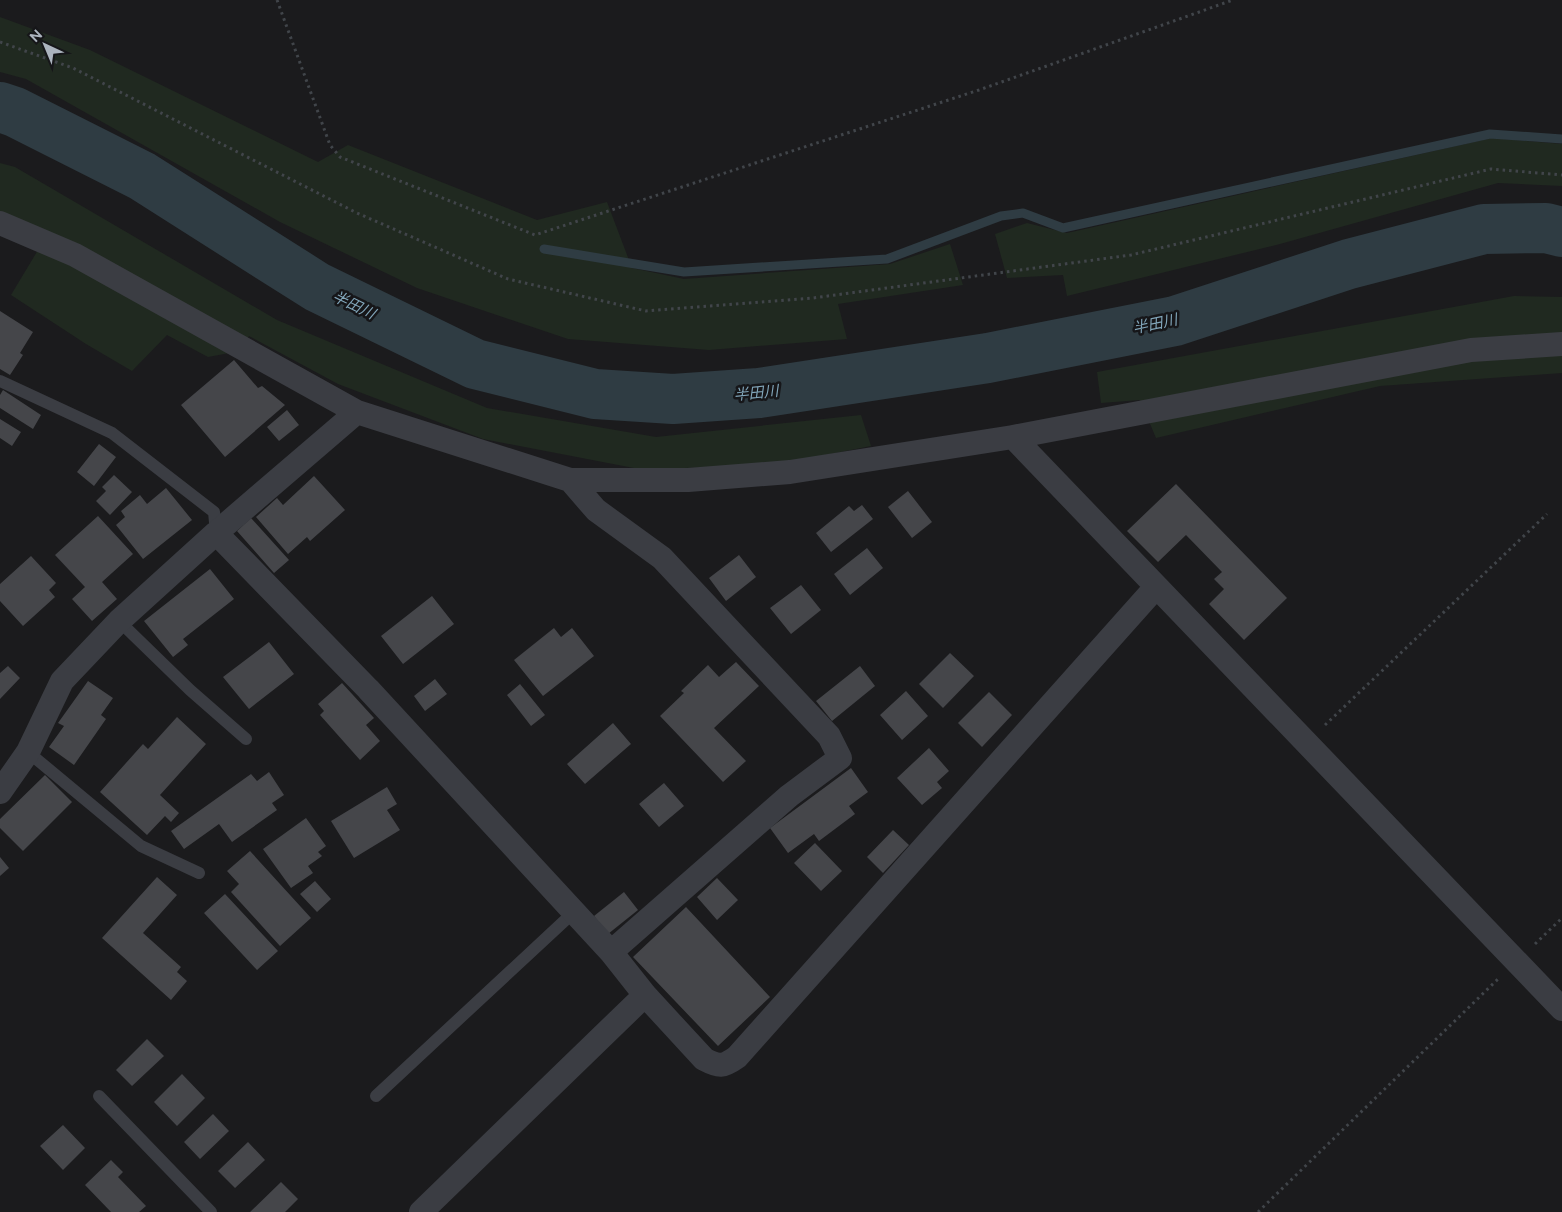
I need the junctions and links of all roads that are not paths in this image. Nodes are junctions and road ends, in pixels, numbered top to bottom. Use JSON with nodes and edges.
{"nodes":[{"id":1,"x":0,"y":223,"type":"edge"},
{"id":2,"x":1562,"y":344,"type":"edge"},
{"id":3,"x":0,"y":381,"type":"edge"},
{"id":4,"x":358,"y":412,"type":"junction"},
{"id":5,"x":1013,"y":437,"type":"junction"},
{"id":6,"x":570,"y":480,"type":"junction"},
{"id":7,"x":216,"y":533,"type":"junction"},
{"id":8,"x":1156,"y":587,"type":"junction"},
{"id":9,"x":119,"y":621,"type":"junction"},
{"id":10,"x":246,"y":739,"type":"dead end"},
{"id":11,"x":28,"y":752,"type":"junction"},
{"id":12,"x":0,"y":792,"type":"edge"},
{"id":13,"x":199,"y":873,"type":"dead end"},
{"id":14,"x":574,"y":912,"type":"junction"},
{"id":15,"x":611,"y":952,"type":"junction"},
{"id":16,"x":645,"y":995,"type":"junction"},
{"id":17,"x":1562,"y":1009,"type":"edge"},
{"id":18,"x":99,"y":1096,"type":"dead end"},
{"id":19,"x":376,"y":1096,"type":"dead end"},
{"id":20,"x":211,"y":1212,"type":"edge"},
{"id":21,"x":421,"y":1212,"type":"edge"}],
"edges":[{"from":1,"to":4,"type":"street"},
{"from":2,"to":5,"type":"street"},
{"from":3,"to":7,"type":"lane"},
{"from":4,"to":6,"type":"street"},
{"from":4,"to":7,"type":"street"},
{"from":5,"to":6,"type":"street"},
{"from":5,"to":8,"type":"street"},
{"from":6,"to":15,"type":"street"},
{"from":7,"to":9,"type":"street"},
{"from":7,"to":14,"type":"street"},
{"from":8,"to":16,"type":"street"},
{"from":8,"to":17,"type":"street"},
{"from":9,"to":10,"type":"lane"},
{"from":9,"to":11,"type":"street"},
{"from":11,"to":12,"type":"street"},
{"from":11,"to":13,"type":"lane"},
{"from":14,"to":15,"type":"street"},
{"from":14,"to":19,"type":"lane"},
{"from":15,"to":16,"type":"street"},
{"from":16,"to":21,"type":"street"},
{"from":18,"to":20,"type":"lane"}]}
